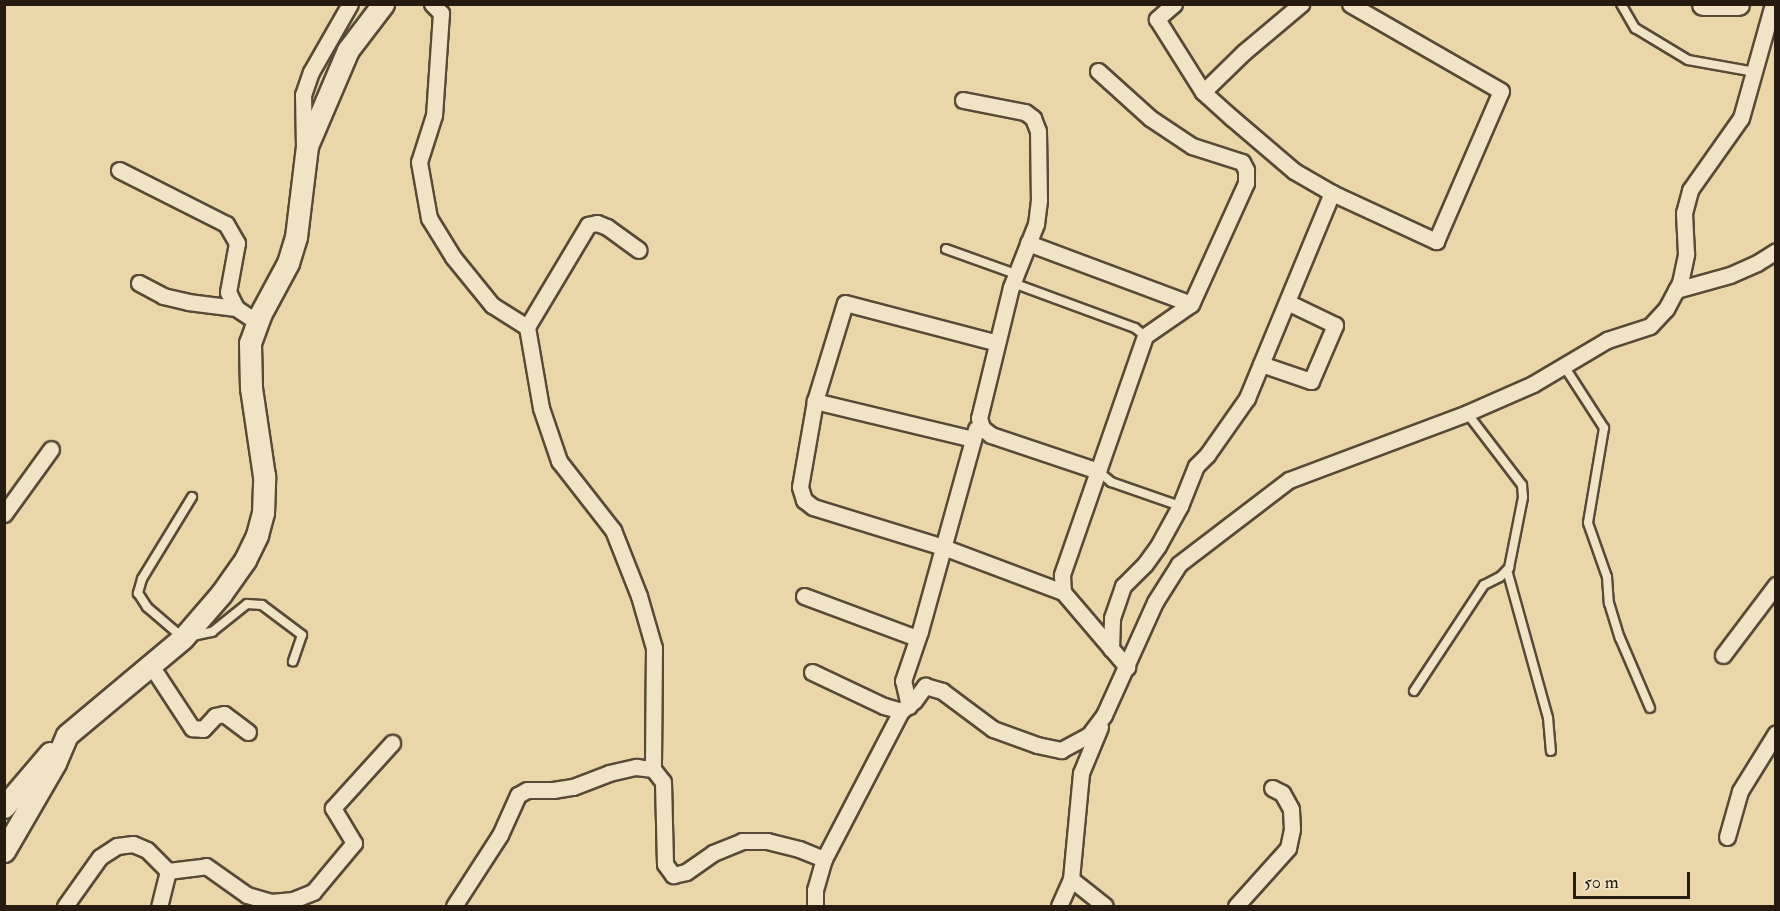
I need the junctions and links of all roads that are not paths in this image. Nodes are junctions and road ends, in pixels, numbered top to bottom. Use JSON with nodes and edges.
{"nodes":[{"id":1,"x":350,"y":4,"type":"edge"},
{"id":2,"x":383,"y":4,"type":"edge"},
{"id":3,"x":432,"y":4,"type":"edge"},
{"id":4,"x":1173,"y":4,"type":"edge"},
{"id":5,"x":1301,"y":4,"type":"edge"},
{"id":6,"x":1350,"y":4,"type":"edge"},
{"id":7,"x":1621,"y":4,"type":"edge"},
{"id":8,"x":1703,"y":4,"type":"edge"},
{"id":9,"x":1738,"y":4,"type":"edge"},
{"id":10,"x":1773,"y":4,"type":"edge"},
{"id":11,"x":1098,"y":72,"type":"dead end"},
{"id":12,"x":1756,"y":72,"type":"junction"},
{"id":13,"x":1203,"y":92,"type":"junction"},
{"id":14,"x":963,"y":100,"type":"dead end"},
{"id":15,"x":304,"y":164,"type":"junction"},
{"id":16,"x":119,"y":170,"type":"dead end"},
{"id":17,"x":1332,"y":193,"type":"junction"},
{"id":18,"x":1028,"y":243,"type":"junction"},
{"id":19,"x":946,"y":249,"type":"dead end"},
{"id":20,"x":639,"y":250,"type":"dead end"},
{"id":21,"x":1776,"y":251,"type":"edge"},
{"id":22,"x":1014,"y":279,"type":"junction"},
{"id":23,"x":139,"y":283,"type":"dead end"},
{"id":24,"x":1676,"y":290,"type":"junction"},
{"id":25,"x":1287,"y":302,"type":"junction"},
{"id":26,"x":1191,"y":304,"type":"junction"},
{"id":27,"x":236,"y":308,"type":"junction"},
{"id":28,"x":258,"y":323,"type":"junction"},
{"id":29,"x":527,"y":327,"type":"junction"},
{"id":30,"x":1145,"y":336,"type":"junction"},
{"id":31,"x":997,"y":344,"type":"junction"},
{"id":32,"x":1261,"y":364,"type":"junction"},
{"id":33,"x":1564,"y":366,"type":"junction"},
{"id":34,"x":815,"y":401,"type":"junction"},
{"id":35,"x":1467,"y":413,"type":"junction"},
{"id":36,"x":979,"y":418,"type":"junction"},
{"id":37,"x":973,"y":439,"type":"junction"},
{"id":38,"x":51,"y":449,"type":"dead end"},
{"id":39,"x":1098,"y":471,"type":"junction"},
{"id":40,"x":192,"y":497,"type":"dead end"},
{"id":41,"x":1179,"y":506,"type":"junction"},
{"id":42,"x":4,"y":514,"type":"edge"},
{"id":43,"x":943,"y":547,"type":"junction"},
{"id":44,"x":1507,"y":570,"type":"junction"},
{"id":45,"x":1776,"y":585,"type":"edge"},
{"id":46,"x":1063,"y":592,"type":"junction"},
{"id":47,"x":804,"y":596,"type":"dead end"},
{"id":48,"x":183,"y":638,"type":"junction"},
{"id":49,"x":917,"y":638,"type":"junction"},
{"id":50,"x":1111,"y":649,"type":"junction"},
{"id":51,"x":1723,"y":655,"type":"dead end"},
{"id":52,"x":293,"y":661,"type":"dead end"},
{"id":53,"x":150,"y":664,"type":"junction"},
{"id":54,"x":1127,"y":667,"type":"junction"},
{"id":55,"x":812,"y":672,"type":"dead end"},
{"id":56,"x":1414,"y":691,"type":"dead end"},
{"id":57,"x":1116,"y":692,"type":"junction"},
{"id":58,"x":1650,"y":708,"type":"dead end"},
{"id":59,"x":905,"y":709,"type":"junction"},
{"id":60,"x":248,"y":732,"type":"dead end"},
{"id":61,"x":1776,"y":733,"type":"edge"},
{"id":62,"x":68,"y":735,"type":"junction"},
{"id":63,"x":392,"y":743,"type":"dead end"},
{"id":64,"x":1551,"y":751,"type":"dead end"},
{"id":65,"x":653,"y":769,"type":"junction"},
{"id":66,"x":1272,"y":788,"type":"dead end"},
{"id":67,"x":4,"y":807,"type":"edge"},
{"id":68,"x":1727,"y":837,"type":"dead end"},
{"id":69,"x":4,"y":851,"type":"edge"},
{"id":70,"x":824,"y":859,"type":"junction"},
{"id":71,"x":168,"y":871,"type":"junction"},
{"id":72,"x":1071,"y":879,"type":"junction"},
{"id":73,"x":65,"y":906,"type":"edge"},
{"id":74,"x":159,"y":906,"type":"edge"},
{"id":75,"x":454,"y":906,"type":"edge"},
{"id":76,"x":815,"y":906,"type":"edge"},
{"id":77,"x":1059,"y":906,"type":"edge"},
{"id":78,"x":1105,"y":906,"type":"edge"},
{"id":79,"x":1236,"y":906,"type":"edge"}],
"edges":[{"from":1,"to":15,"type":"street"},
{"from":2,"to":15,"type":"main road"},
{"from":3,"to":29,"type":"street"},
{"from":4,"to":13,"type":"street"},
{"from":5,"to":13,"type":"street"},
{"from":6,"to":17,"type":"street"},
{"from":7,"to":12,"type":"lane"},
{"from":8,"to":9,"type":"main road"},
{"from":10,"to":12,"type":"street"},
{"from":11,"to":26,"type":"street"},
{"from":12,"to":24,"type":"street"},
{"from":13,"to":17,"type":"street"},
{"from":14,"to":18,"type":"street"},
{"from":15,"to":28,"type":"main road"},
{"from":16,"to":27,"type":"street"},
{"from":17,"to":25,"type":"street"},
{"from":18,"to":22,"type":"street"},
{"from":18,"to":26,"type":"street"},
{"from":19,"to":22,"type":"lane"},
{"from":20,"to":29,"type":"street"},
{"from":21,"to":24,"type":"street"},
{"from":22,"to":30,"type":"lane"},
{"from":22,"to":31,"type":"street"},
{"from":23,"to":27,"type":"street"},
{"from":24,"to":33,"type":"street"},
{"from":25,"to":32,"type":"street"},
{"from":25,"to":32,"type":"street"},
{"from":26,"to":30,"type":"street"},
{"from":27,"to":28,"type":"street"},
{"from":28,"to":48,"type":"main road"},
{"from":29,"to":65,"type":"street"},
{"from":30,"to":39,"type":"street"},
{"from":31,"to":34,"type":"street"},
{"from":31,"to":36,"type":"street"},
{"from":32,"to":41,"type":"street"},
{"from":33,"to":35,"type":"street"},
{"from":33,"to":58,"type":"lane"},
{"from":34,"to":37,"type":"street"},
{"from":34,"to":43,"type":"street"},
{"from":35,"to":44,"type":"lane"},
{"from":35,"to":54,"type":"street"},
{"from":36,"to":37,"type":"street"},
{"from":36,"to":39,"type":"street"},
{"from":37,"to":43,"type":"street"},
{"from":38,"to":42,"type":"street"},
{"from":39,"to":41,"type":"lane"},
{"from":39,"to":46,"type":"street"},
{"from":40,"to":48,"type":"lane"},
{"from":41,"to":50,"type":"street"},
{"from":43,"to":46,"type":"street"},
{"from":43,"to":49,"type":"street"},
{"from":44,"to":56,"type":"lane"},
{"from":44,"to":64,"type":"lane"},
{"from":45,"to":51,"type":"street"},
{"from":46,"to":50,"type":"street"},
{"from":47,"to":49,"type":"street"},
{"from":48,"to":52,"type":"lane"},
{"from":48,"to":53,"type":"main road"},
{"from":49,"to":59,"type":"street"},
{"from":50,"to":54,"type":"street"},
{"from":53,"to":60,"type":"street"},
{"from":53,"to":62,"type":"main road"},
{"from":54,"to":57,"type":"street"},
{"from":55,"to":59,"type":"street"},
{"from":57,"to":59,"type":"street"},
{"from":57,"to":72,"type":"street"},
{"from":59,"to":70,"type":"street"},
{"from":61,"to":68,"type":"street"},
{"from":62,"to":67,"type":"main road"},
{"from":62,"to":69,"type":"main road"},
{"from":63,"to":71,"type":"street"},
{"from":65,"to":70,"type":"street"},
{"from":65,"to":75,"type":"street"},
{"from":66,"to":79,"type":"street"},
{"from":70,"to":76,"type":"street"},
{"from":71,"to":73,"type":"street"},
{"from":71,"to":74,"type":"street"},
{"from":72,"to":77,"type":"street"},
{"from":72,"to":78,"type":"street"}]}
